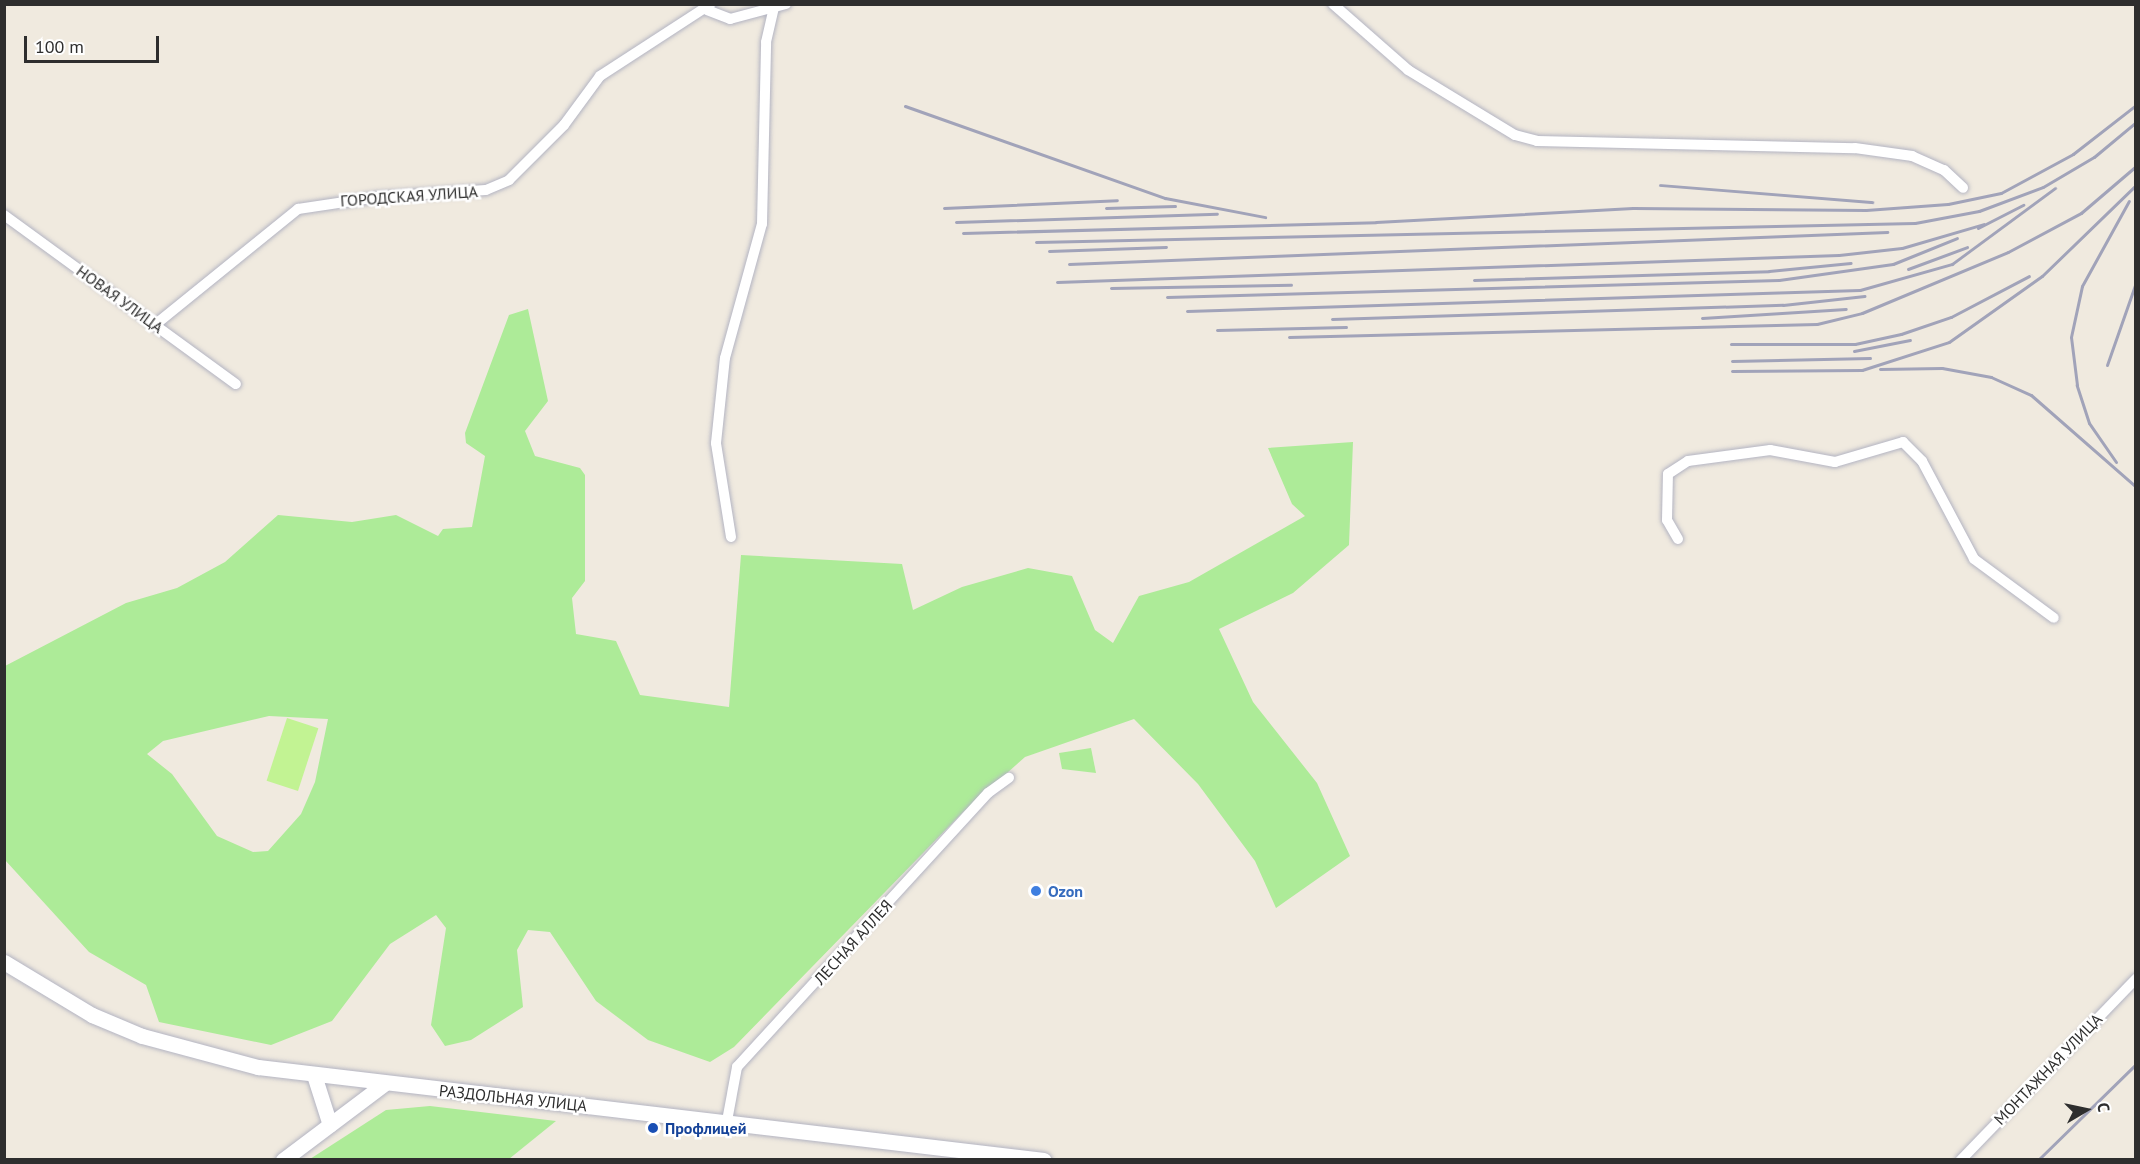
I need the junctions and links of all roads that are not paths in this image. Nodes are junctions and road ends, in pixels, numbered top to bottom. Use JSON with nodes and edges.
{"nodes":[{"id":1,"x":786,"y":4,"type":"edge"},
{"id":2,"x":1333,"y":4,"type":"edge"},
{"id":3,"x":709,"y":7,"type":"edge"},
{"id":4,"x":774,"y":8,"type":"junction"},
{"id":5,"x":1963,"y":188,"type":"dead end"},
{"id":6,"x":4,"y":214,"type":"edge"},
{"id":7,"x":156,"y":324,"type":"junction"},
{"id":8,"x":236,"y":384,"type":"dead end"},
{"id":9,"x":731,"y":537,"type":"dead end"},
{"id":10,"x":1678,"y":539,"type":"dead end"},
{"id":11,"x":2054,"y":618,"type":"dead end"},
{"id":12,"x":1009,"y":778,"type":"dead end"},
{"id":13,"x":4,"y":962,"type":"edge"},
{"id":14,"x":2136,"y":979,"type":"edge"},
{"id":15,"x":314,"y":1075,"type":"junction"},
{"id":16,"x":384,"y":1084,"type":"junction"},
{"id":17,"x":727,"y":1121,"type":"junction"},
{"id":18,"x":330,"y":1125,"type":"junction"},
{"id":19,"x":986,"y":1156,"type":"edge"},
{"id":20,"x":283,"y":1160,"type":"edge"},
{"id":21,"x":1044,"y":1160,"type":"edge"},
{"id":22,"x":1961,"y":1160,"type":"edge"}],
"edges":[{"from":1,"to":4,"type":"street"},
{"from":2,"to":5,"type":"street"},
{"from":3,"to":4,"type":"street"},
{"from":3,"to":7,"type":"street","name":"ГОРОДСКАЯ УЛИЦА"},
{"from":4,"to":9,"type":"street"},
{"from":6,"to":7,"type":"street","name":"НОВАЯ УЛИЦА"},
{"from":7,"to":8,"type":"street","name":"НОВАЯ УЛИЦА"},
{"from":10,"to":11,"type":"street"},
{"from":12,"to":17,"type":"street","name":"ЛЕСНАЯ АЛЛЕЯ"},
{"from":13,"to":15,"type":"main road","name":"РАЗДОЛЬНАЯ УЛИЦА"},
{"from":14,"to":22,"type":"street","name":"МОНТАЖНАЯ УЛИЦА"},
{"from":15,"to":16,"type":"main road","name":"РАЗДОЛЬНАЯ УЛИЦА"},
{"from":15,"to":18,"type":"main road"},
{"from":16,"to":17,"type":"main road","name":"РАЗДОЛЬНАЯ УЛИЦА"},
{"from":16,"to":18,"type":"main road"},
{"from":17,"to":19,"type":"main road","name":"РАЗДОЛЬНАЯ УЛИЦА"},
{"from":18,"to":20,"type":"main road"},
{"from":19,"to":21,"type":"main road","name":"РАЗДОЛЬНАЯ УЛИЦА"}]}
